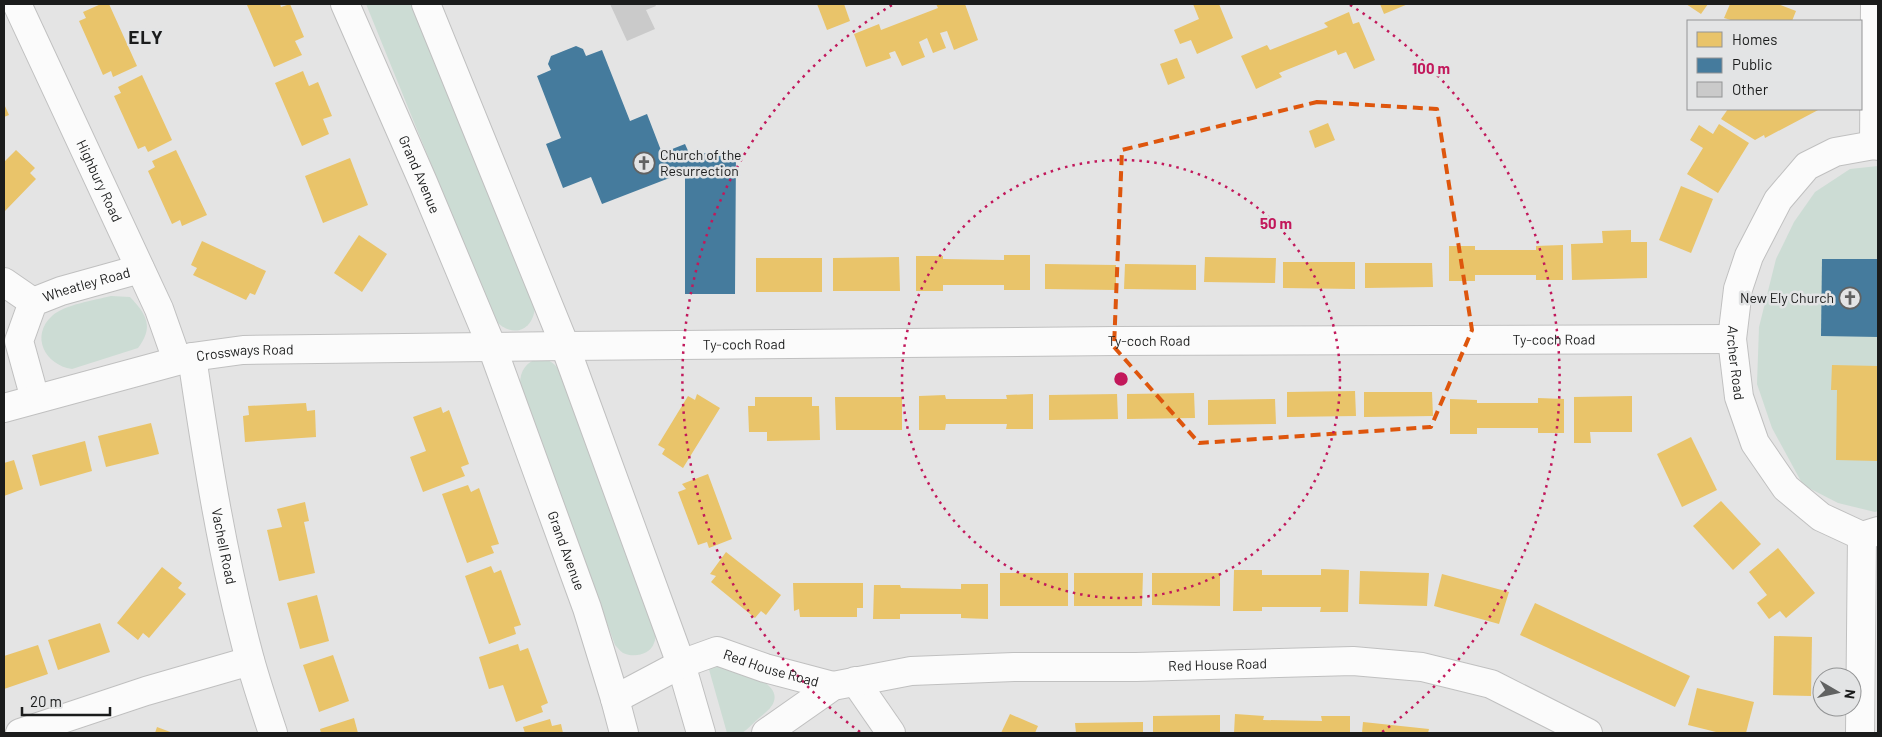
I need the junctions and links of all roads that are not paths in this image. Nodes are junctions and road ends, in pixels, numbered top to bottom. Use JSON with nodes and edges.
{"nodes":[{"id":1,"x":17,"y":4,"type":"edge"},
{"id":2,"x":346,"y":4,"type":"edge"},
{"id":3,"x":426,"y":4,"type":"edge"},
{"id":4,"x":1875,"y":4,"type":"edge"},
{"id":5,"x":1876,"y":146,"type":"edge"},
{"id":6,"x":140,"y":269,"type":"junction"},
{"id":7,"x":4,"y":282,"type":"edge"},
{"id":8,"x":32,"y":302,"type":"junction"},
{"id":9,"x":1732,"y":339,"type":"junction"},
{"id":10,"x":565,"y":346,"type":"junction"},
{"id":11,"x":492,"y":347,"type":"junction"},
{"id":12,"x":184,"y":358,"type":"junction"},
{"id":13,"x":34,"y":399,"type":"junction"},
{"id":14,"x":4,"y":408,"type":"edge"},
{"id":15,"x":1870,"y":533,"type":"edge"},
{"id":16,"x":250,"y":661,"type":"junction"},
{"id":17,"x":681,"y":664,"type":"junction"},
{"id":18,"x":844,"y":684,"type":"junction"},
{"id":19,"x":615,"y":699,"type":"junction"},
{"id":20,"x":20,"y":733,"type":"edge"},
{"id":21,"x":273,"y":733,"type":"edge"},
{"id":22,"x":624,"y":733,"type":"edge"},
{"id":23,"x":701,"y":733,"type":"edge"},
{"id":24,"x":766,"y":733,"type":"edge"},
{"id":25,"x":891,"y":733,"type":"edge"},
{"id":26,"x":1588,"y":733,"type":"edge"},
{"id":27,"x":1860,"y":733,"type":"edge"}],
"edges":[{"from":1,"to":6,"type":"street","name":"Highbury Road"},
{"from":2,"to":11,"type":"street","name":"Grand Avenue"},
{"from":3,"to":10,"type":"street"},
{"from":4,"to":5,"type":"street","name":"Archer Road"},
{"from":5,"to":9,"type":"street","name":"Archer Road"},
{"from":6,"to":8,"type":"street","name":"Wheatley Road"},
{"from":6,"to":12,"type":"street","name":"Highbury Road"},
{"from":7,"to":8,"type":"street","name":"Wheatley Road"},
{"from":8,"to":13,"type":"street","name":"Wheatley Road"},
{"from":9,"to":10,"type":"street","name":"Ty-coch Road"},
{"from":9,"to":15,"type":"street","name":"Archer Road"},
{"from":10,"to":11,"type":"street"},
{"from":10,"to":17,"type":"street"},
{"from":11,"to":12,"type":"street","name":"Crossways Road"},
{"from":11,"to":19,"type":"street","name":"Grand Avenue"},
{"from":12,"to":13,"type":"street","name":"Crossways Road"},
{"from":12,"to":16,"type":"street","name":"Vachell Road"},
{"from":13,"to":14,"type":"street","name":"Crossways Road"},
{"from":15,"to":27,"type":"street","name":"Archer Road"},
{"from":16,"to":20,"type":"street"},
{"from":16,"to":21,"type":"street","name":"Vachell Road"},
{"from":17,"to":18,"type":"street","name":"Red House Road"},
{"from":17,"to":19,"type":"street"},
{"from":17,"to":23,"type":"street"},
{"from":18,"to":24,"type":"street","name":"Red House Road"},
{"from":18,"to":25,"type":"street"},
{"from":18,"to":26,"type":"street","name":"Red House Road"},
{"from":19,"to":22,"type":"street","name":"Grand Avenue"}]}
